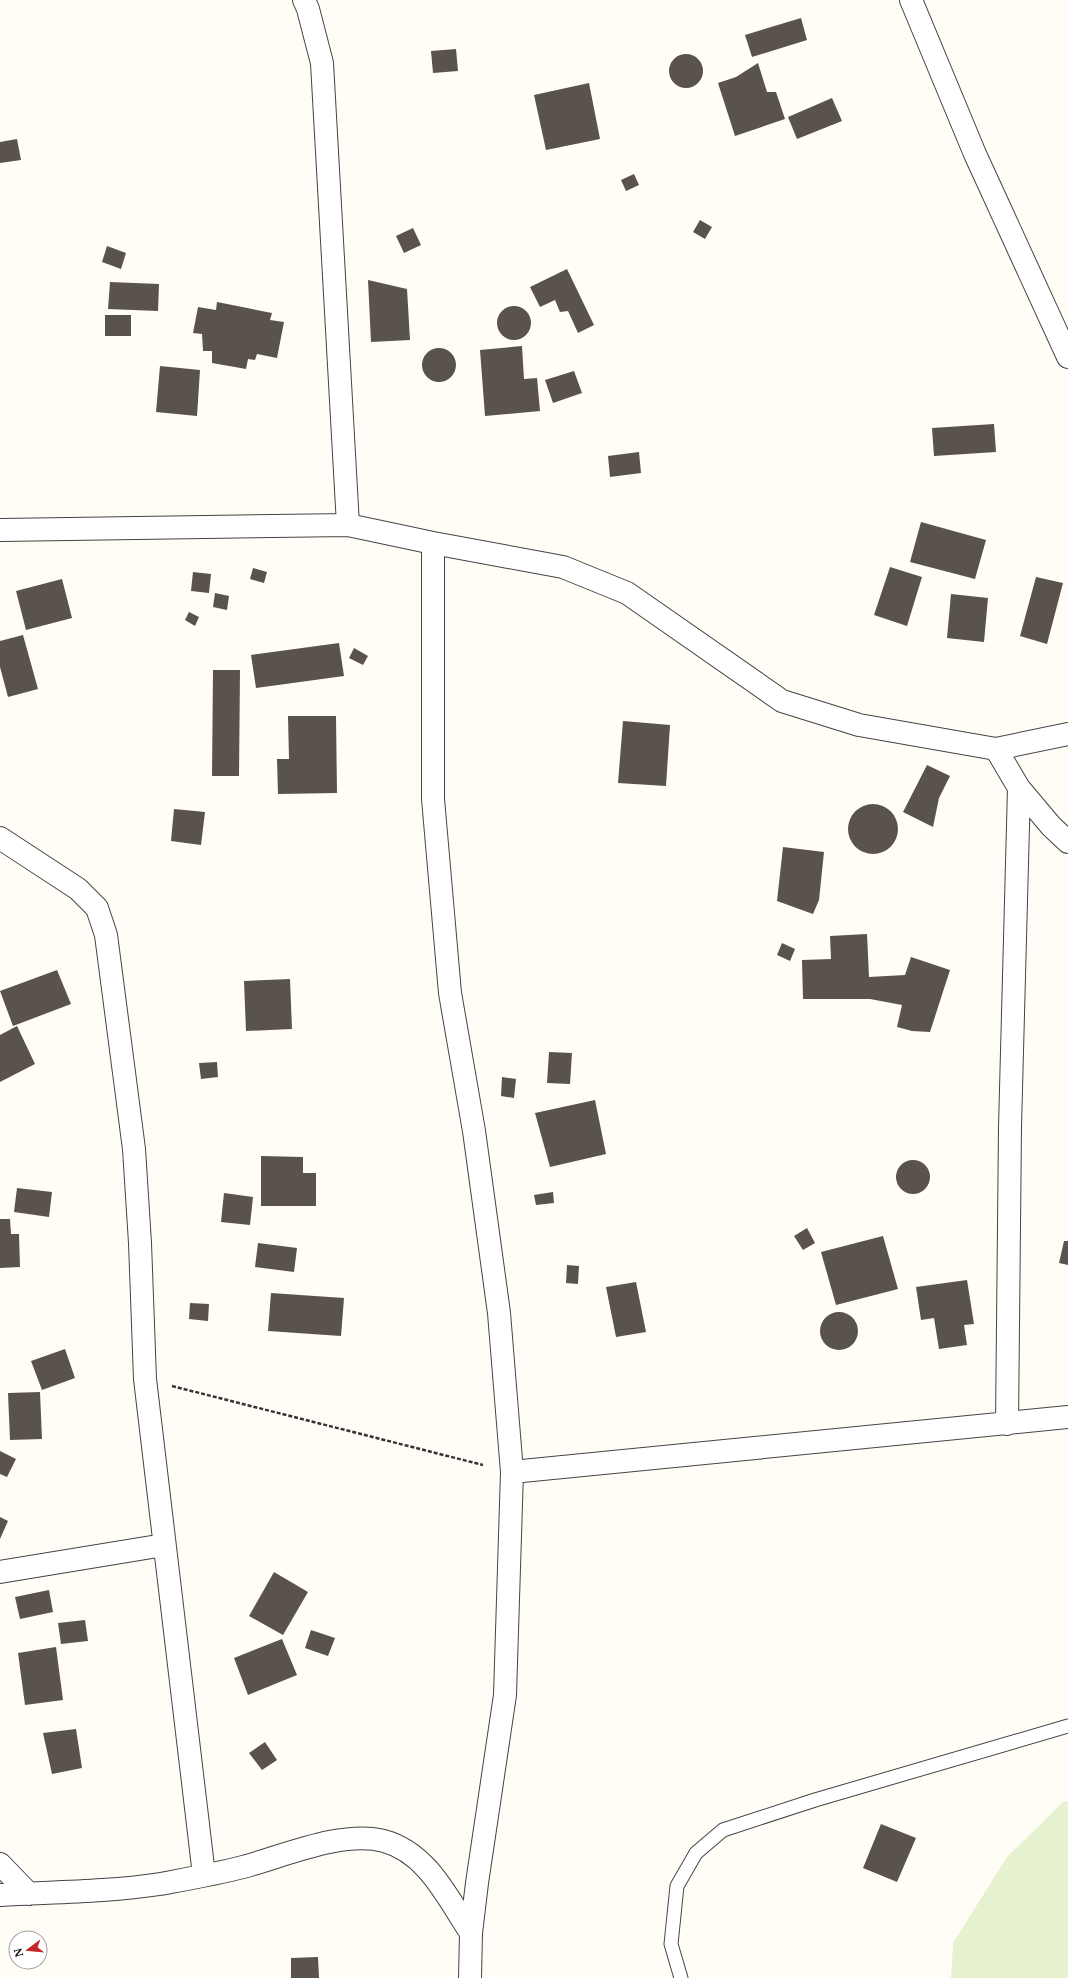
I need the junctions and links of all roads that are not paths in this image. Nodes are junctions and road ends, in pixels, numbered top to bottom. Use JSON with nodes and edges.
{"nodes":[{"id":1,"x":304,"y":0,"type":"edge"},
{"id":2,"x":911,"y":0,"type":"edge"},
{"id":3,"x":1068,"y":357,"type":"edge"},
{"id":4,"x":348,"y":525,"type":"junction"},
{"id":5,"x":0,"y":530,"type":"edge"},
{"id":6,"x":433,"y":543,"type":"junction"},
{"id":7,"x":1068,"y":734,"type":"edge"},
{"id":8,"x":996,"y":749,"type":"junction"},
{"id":9,"x":1019,"y":788,"type":"junction"},
{"id":10,"x":0,"y":838,"type":"edge"},
{"id":11,"x":1068,"y":842,"type":"edge"},
{"id":12,"x":1068,"y":1417,"type":"edge"},
{"id":13,"x":1007,"y":1424,"type":"junction"},
{"id":14,"x":512,"y":1472,"type":"junction"},
{"id":15,"x":164,"y":1545,"type":"junction"},
{"id":16,"x":0,"y":1572,"type":"edge"},
{"id":17,"x":1068,"y":1726,"type":"edge"},
{"id":18,"x":0,"y":1864,"type":"edge"},
{"id":19,"x":204,"y":1874,"type":"junction"},
{"id":20,"x":28,"y":1894,"type":"junction"},
{"id":21,"x":0,"y":1896,"type":"edge"},
{"id":22,"x":471,"y":1933,"type":"junction"},
{"id":23,"x":470,"y":1978,"type":"edge"},
{"id":24,"x":681,"y":1978,"type":"edge"}],
"edges":[{"from":1,"to":4,"type":"street"},
{"from":2,"to":3,"type":"street"},
{"from":4,"to":5,"type":"street"},
{"from":4,"to":6,"type":"street"},
{"from":6,"to":8,"type":"street"},
{"from":6,"to":14,"type":"street"},
{"from":7,"to":8,"type":"street"},
{"from":8,"to":9,"type":"street"},
{"from":9,"to":11,"type":"street"},
{"from":9,"to":13,"type":"street"},
{"from":10,"to":15,"type":"street"},
{"from":12,"to":13,"type":"street"},
{"from":13,"to":14,"type":"street"},
{"from":14,"to":22,"type":"street"},
{"from":15,"to":16,"type":"street"},
{"from":15,"to":19,"type":"street"},
{"from":17,"to":24,"type":"lane"},
{"from":18,"to":20,"type":"street"},
{"from":19,"to":20,"type":"street"},
{"from":19,"to":22,"type":"street"},
{"from":20,"to":21,"type":"street"},
{"from":22,"to":23,"type":"street"}]}
